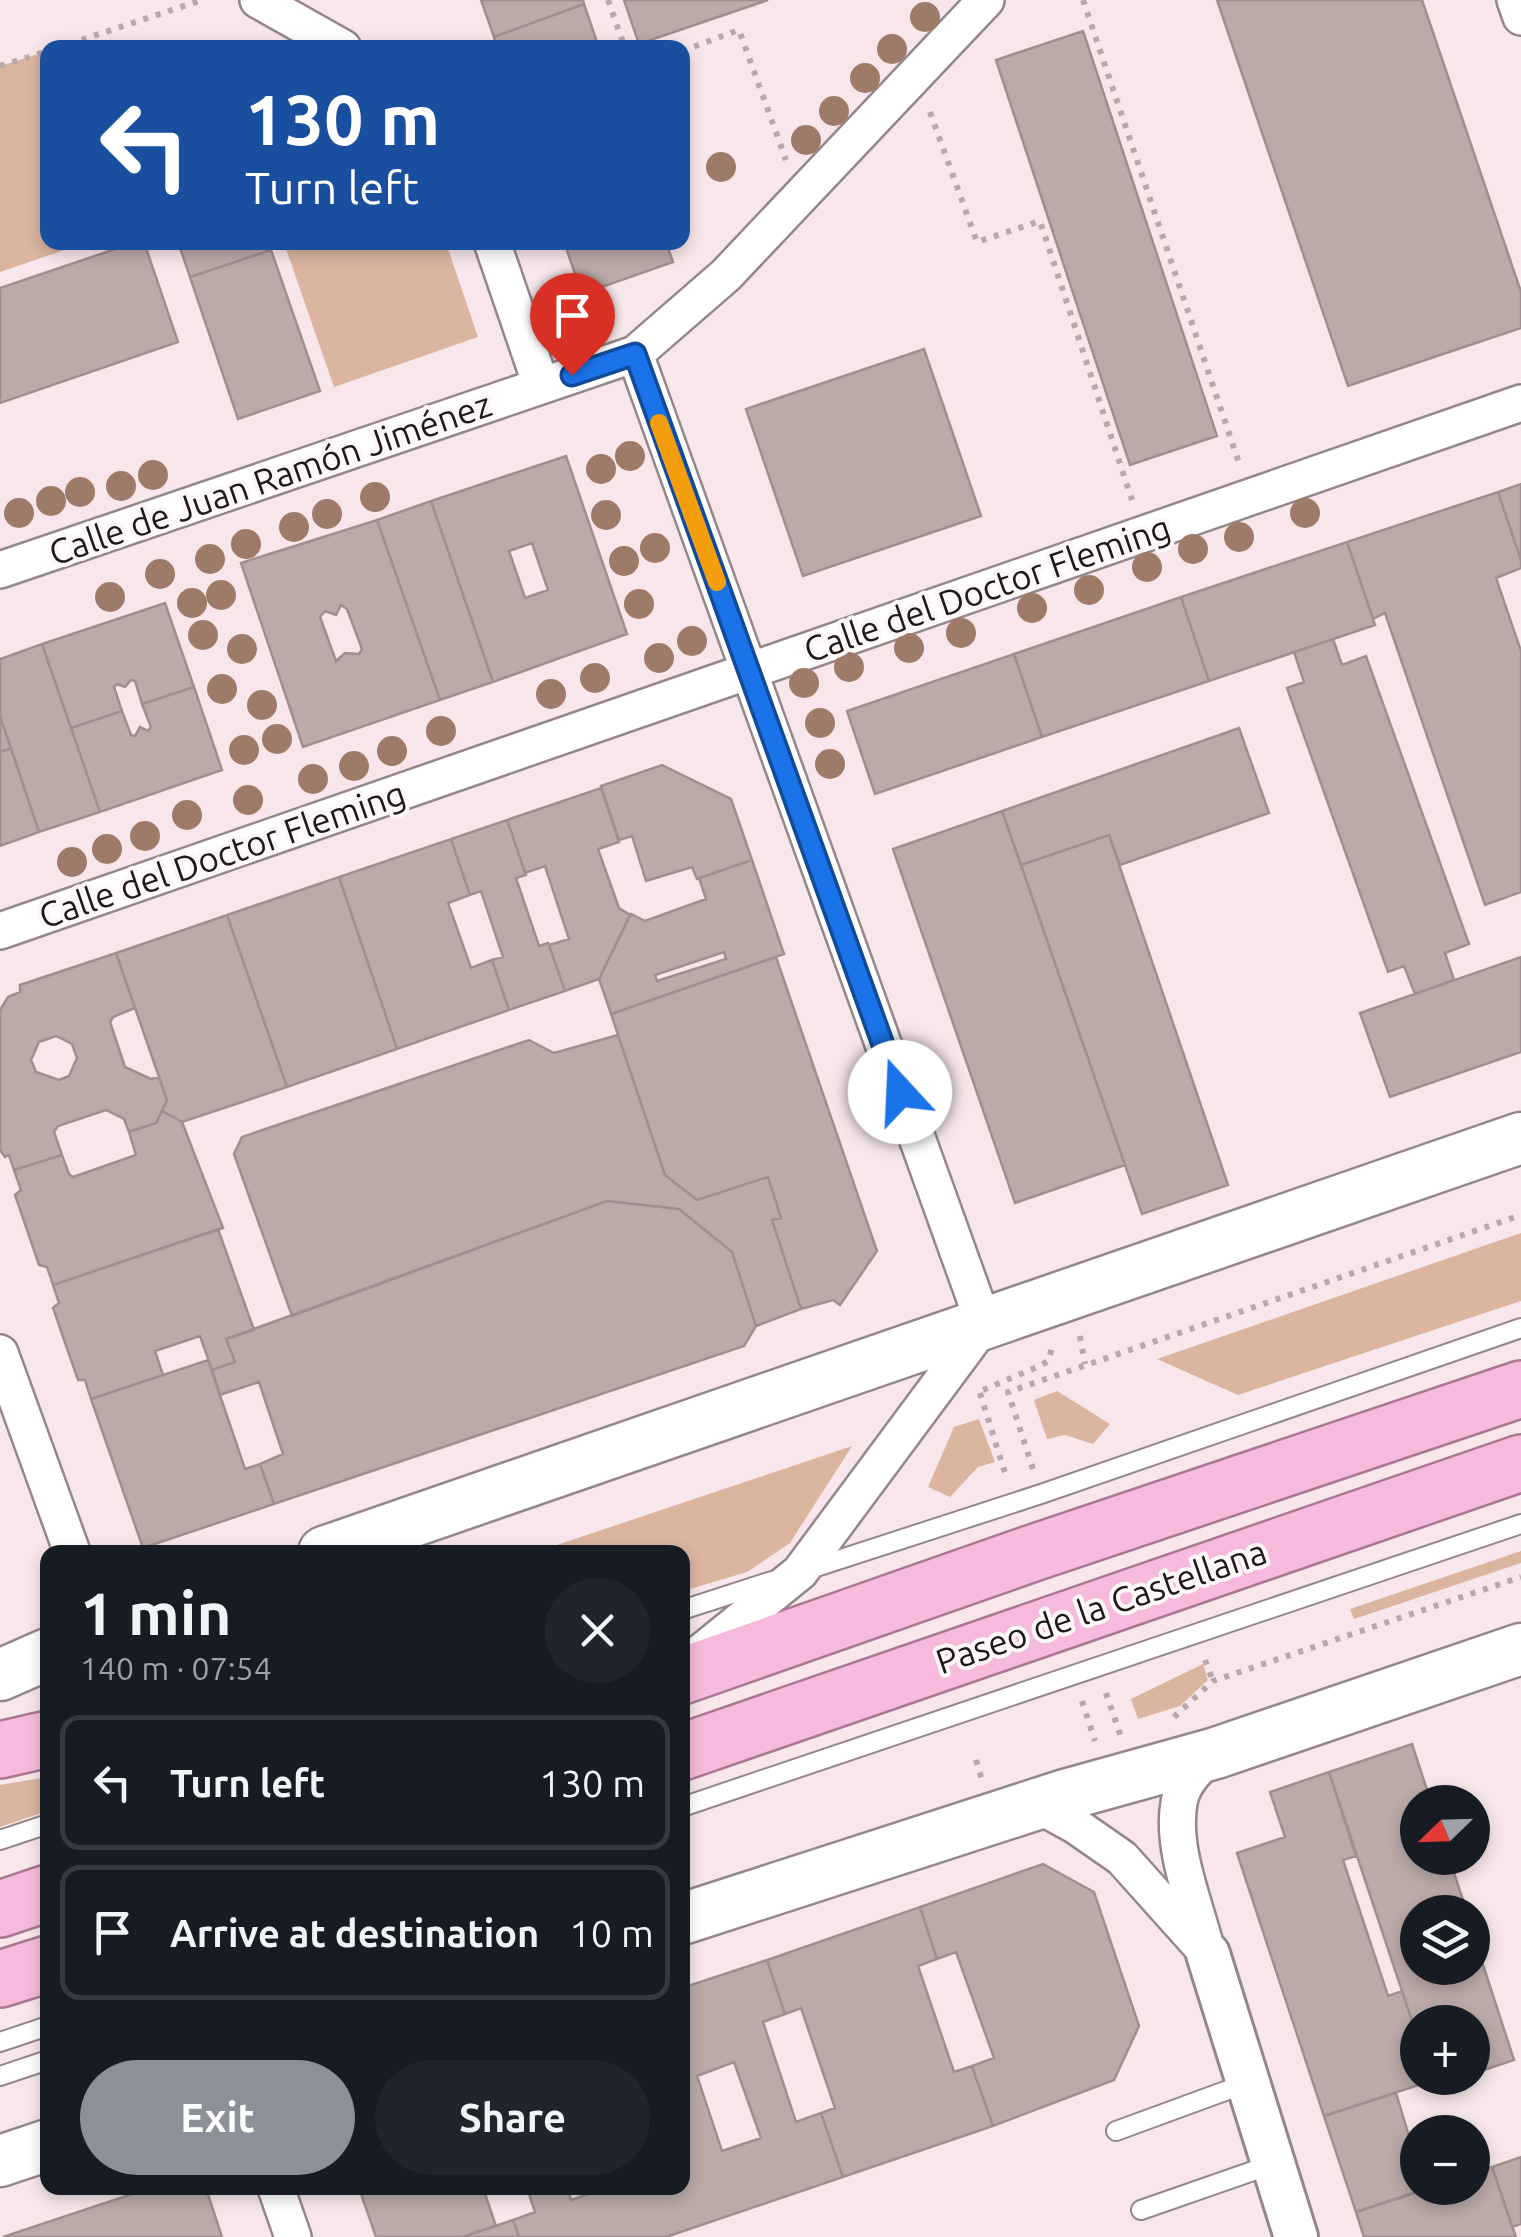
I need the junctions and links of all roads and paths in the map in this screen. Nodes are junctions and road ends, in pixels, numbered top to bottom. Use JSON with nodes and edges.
{"nodes":[{"id":1,"x":202,"y":0,"type":"edge"},
{"id":2,"x":258,"y":0,"type":"edge"},
{"id":3,"x":608,"y":0,"type":"edge"},
{"id":4,"x":986,"y":0,"type":"edge"},
{"id":5,"x":1084,"y":0,"type":"edge"},
{"id":6,"x":1516,"y":0,"type":"edge"},
{"id":7,"x":1521,"y":17,"type":"edge"},
{"id":8,"x":81,"y":40,"type":"edge"},
{"id":9,"x":329,"y":40,"type":"edge"},
{"id":10,"x":622,"y":40,"type":"edge"},
{"id":11,"x":690,"y":48,"type":"edge"},
{"id":12,"x":40,"y":54,"type":"edge"},
{"id":13,"x":0,"y":66,"type":"edge"},
{"id":14,"x":936,"y":128,"type":"dead end"},
{"id":15,"x":791,"y":173,"type":"dead end"},
{"id":16,"x":495,"y":250,"type":"edge"},
{"id":17,"x":635,"y":354,"type":"junction"},
{"id":18,"x":542,"y":386,"type":"junction"},
{"id":19,"x":1521,"y":403,"type":"edge"},
{"id":20,"x":1250,"y":498,"type":"junction"},
{"id":21,"x":1144,"y":534,"type":"junction"},
{"id":22,"x":0,"y":570,"type":"edge"},
{"id":23,"x":749,"y":671,"type":"junction"},
{"id":24,"x":0,"y":931,"type":"edge"},
{"id":25,"x":1521,"y":1138,"type":"edge"},
{"id":26,"x":1521,"y":1215,"type":"edge"},
{"id":27,"x":984,"y":1324,"type":"junction"},
{"id":28,"x":1521,"y":1328,"type":"edge"},
{"id":29,"x":1052,"y":1337,"type":"dead end"},
{"id":30,"x":0,"y":1353,"type":"edge"},
{"id":31,"x":1521,"y":1389,"type":"edge"},
{"id":32,"x":1521,"y":1463,"type":"edge"},
{"id":33,"x":1037,"y":1479,"type":"dead end"},
{"id":34,"x":1010,"y":1489,"type":"dead end"},
{"id":35,"x":1521,"y":1524,"type":"edge"},
{"id":36,"x":69,"y":1545,"type":"edge"},
{"id":37,"x":344,"y":1545,"type":"edge"},
{"id":38,"x":800,"y":1572,"type":"junction"},
{"id":39,"x":1521,"y":1576,"type":"edge"},
{"id":40,"x":690,"y":1607,"type":"edge"},
{"id":41,"x":1521,"y":1649,"type":"edge"},
{"id":42,"x":40,"y":1658,"type":"edge"},
{"id":43,"x":690,"y":1661,"type":"edge"},
{"id":44,"x":690,"y":1673,"type":"edge"},
{"id":45,"x":0,"y":1675,"type":"edge"},
{"id":46,"x":1101,"y":1680,"type":"dead end"},
{"id":47,"x":1080,"y":1693,"type":"dead end"},
{"id":48,"x":1171,"y":1720,"type":"dead end"},
{"id":49,"x":1137,"y":1732,"type":"dead end"},
{"id":50,"x":40,"y":1741,"type":"edge"},
{"id":51,"x":690,"y":1749,"type":"edge"},
{"id":52,"x":0,"y":1750,"type":"edge"},
{"id":53,"x":1216,"y":1752,"type":"junction"},
{"id":54,"x":1100,"y":1759,"type":"dead end"},
{"id":55,"x":690,"y":1803,"type":"edge"},
{"id":56,"x":1036,"y":1804,"type":"junction"},
{"id":57,"x":40,"y":1827,"type":"edge"},
{"id":58,"x":0,"y":1840,"type":"edge"},
{"id":59,"x":40,"y":1896,"type":"edge"},
{"id":60,"x":0,"y":1909,"type":"edge"},
{"id":61,"x":690,"y":1916,"type":"edge"},
{"id":62,"x":1208,"y":1954,"type":"junction"},
{"id":63,"x":40,"y":1967,"type":"edge"},
{"id":64,"x":0,"y":1980,"type":"edge"},
{"id":65,"x":40,"y":2029,"type":"edge"},
{"id":66,"x":0,"y":2042,"type":"edge"},
{"id":67,"x":40,"y":2063,"type":"edge"},
{"id":68,"x":0,"y":2076,"type":"edge"},
{"id":69,"x":1248,"y":2083,"type":"junction"},
{"id":70,"x":1116,"y":2131,"type":"dead end"},
{"id":71,"x":40,"y":2148,"type":"edge"},
{"id":72,"x":0,"y":2161,"type":"edge"},
{"id":73,"x":1273,"y":2164,"type":"junction"},
{"id":74,"x":278,"y":2195,"type":"edge"},
{"id":75,"x":1141,"y":2210,"type":"dead end"},
{"id":76,"x":293,"y":2237,"type":"edge"},
{"id":77,"x":1296,"y":2237,"type":"edge"}],
"edges":[{"from":1,"to":8,"type":"path"},
{"from":2,"to":9,"type":"street"},
{"from":3,"to":10,"type":"path"},
{"from":4,"to":17,"type":"street","name":"Calle de Juan Ramón Jiménez"},
{"from":5,"to":20,"type":"path"},
{"from":6,"to":7,"type":"street"},
{"from":11,"to":15,"type":"path"},
{"from":12,"to":13,"type":"path"},
{"from":14,"to":21,"type":"path"},
{"from":16,"to":18,"type":"street"},
{"from":17,"to":18,"type":"street","name":"Calle de Juan Ramón Jiménez"},
{"from":17,"to":23,"type":"street"},
{"from":18,"to":22,"type":"street","name":"Calle de Juan Ramón Jiménez"},
{"from":19,"to":20,"type":"street","name":"Calle del Doctor Fleming"},
{"from":20,"to":21,"type":"street","name":"Calle del Doctor Fleming"},
{"from":21,"to":23,"type":"street","name":"Calle del Doctor Fleming"},
{"from":23,"to":24,"type":"street","name":"Calle del Doctor Fleming"},
{"from":23,"to":27,"type":"street"},
{"from":25,"to":27,"type":"main road"},
{"from":26,"to":33,"type":"path"},
{"from":27,"to":37,"type":"main road"},
{"from":27,"to":38,"type":"street"},
{"from":28,"to":38,"type":"lane"},
{"from":29,"to":34,"type":"path"},
{"from":30,"to":36,"type":"street"},
{"from":31,"to":44,"type":"highway","name":"Paseo de la Castellana"},
{"from":32,"to":51,"type":"highway","name":"Paseo de la Castellana"},
{"from":35,"to":55,"type":"lane","name":"Paseo de la Castellana"},
{"from":38,"to":40,"type":"lane"},
{"from":38,"to":43,"type":"street"},
{"from":39,"to":48,"type":"path"},
{"from":41,"to":53,"type":"main road"},
{"from":42,"to":45,"type":"main road"},
{"from":46,"to":49,"type":"path"},
{"from":47,"to":54,"type":"path"},
{"from":50,"to":52,"type":"highway"},
{"from":53,"to":56,"type":"main road"},
{"from":53,"to":62,"type":"street"},
{"from":56,"to":61,"type":"main road"},
{"from":56,"to":62,"type":"street"},
{"from":57,"to":58,"type":"lane"},
{"from":59,"to":60,"type":"highway"},
{"from":62,"to":69,"type":"street"},
{"from":63,"to":64,"type":"highway"},
{"from":65,"to":66,"type":"lane"},
{"from":67,"to":68,"type":"lane"},
{"from":69,"to":70,"type":"lane"},
{"from":69,"to":73,"type":"street"},
{"from":71,"to":72,"type":"main road"},
{"from":73,"to":75,"type":"lane"},
{"from":73,"to":77,"type":"street"},
{"from":74,"to":76,"type":"street"}]}
